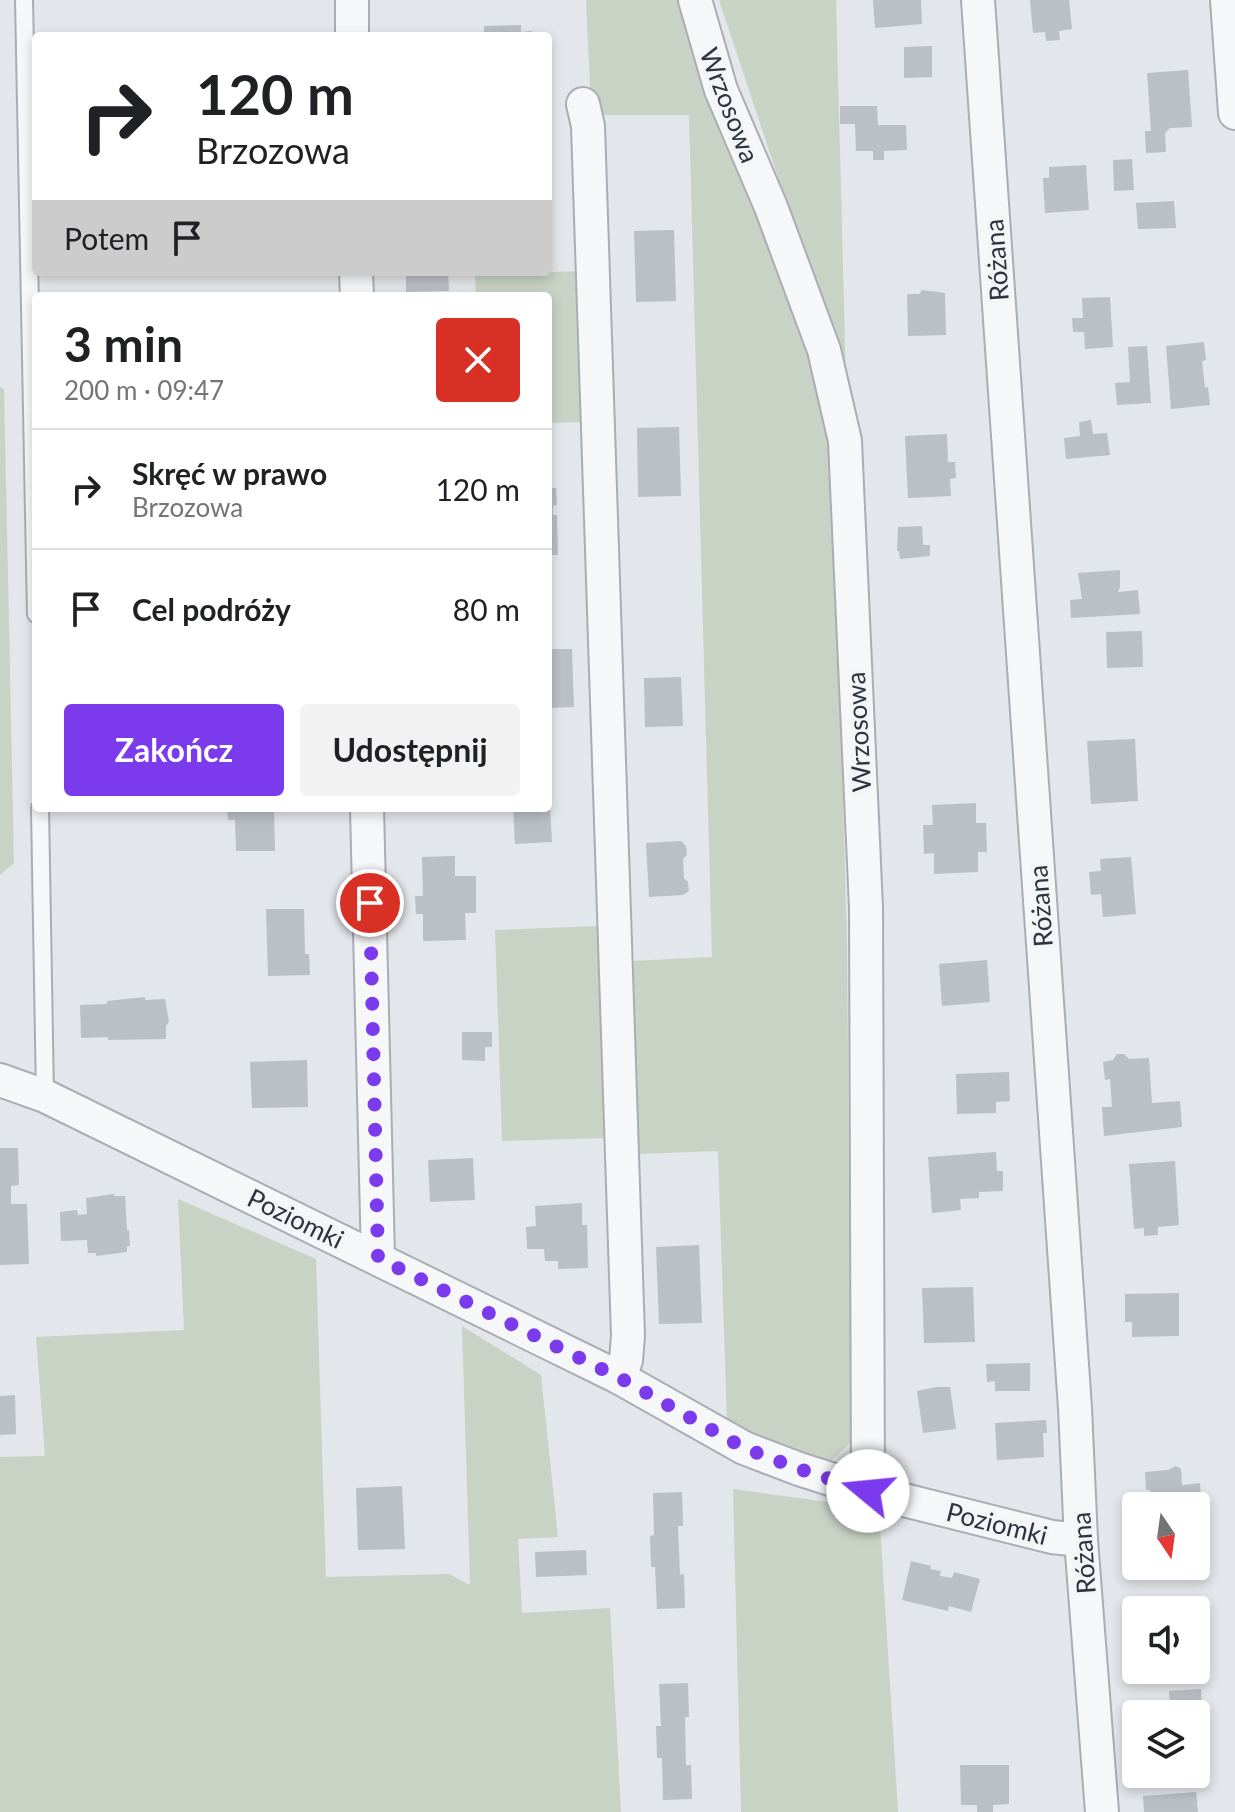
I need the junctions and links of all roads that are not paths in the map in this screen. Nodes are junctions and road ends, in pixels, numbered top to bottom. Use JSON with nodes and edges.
{"nodes":[{"id":1,"x":24,"y":0,"type":"edge"},
{"id":2,"x":352,"y":0,"type":"edge"},
{"id":3,"x":695,"y":0,"type":"edge"},
{"id":4,"x":978,"y":0,"type":"edge"},
{"id":5,"x":1227,"y":0,"type":"edge"},
{"id":6,"x":352,"y":32,"type":"edge"},
{"id":7,"x":583,"y":104,"type":"dead end"},
{"id":8,"x":1235,"y":113,"type":"edge"},
{"id":9,"x":32,"y":409,"type":"edge"},
{"id":10,"x":40,"y":812,"type":"edge"},
{"id":11,"x":367,"y":812,"type":"edge"},
{"id":12,"x":0,"y":1080,"type":"edge"},
{"id":13,"x":45,"y":1096,"type":"junction"},
{"id":14,"x":378,"y":1258,"type":"junction"},
{"id":15,"x":620,"y":1378,"type":"junction"},
{"id":16,"x":868,"y":1491,"type":"junction"},
{"id":17,"x":1081,"y":1540,"type":"junction"},
{"id":18,"x":1102,"y":1812,"type":"edge"}],
"edges":[{"from":1,"to":9,"type":"lane"},
{"from":2,"to":6,"type":"street"},
{"from":3,"to":16,"type":"street","name":"Wrzosowa"},
{"from":4,"to":17,"type":"street","name":"Różana"},
{"from":5,"to":8,"type":"street"},
{"from":7,"to":15,"type":"street"},
{"from":10,"to":13,"type":"lane"},
{"from":11,"to":14,"type":"street"},
{"from":12,"to":13,"type":"street","name":"Poziomki"},
{"from":13,"to":14,"type":"street","name":"Poziomki"},
{"from":14,"to":15,"type":"street","name":"Poziomki"},
{"from":15,"to":16,"type":"street","name":"Poziomki"},
{"from":16,"to":17,"type":"street","name":"Poziomki"},
{"from":17,"to":18,"type":"street","name":"Różana"}]}
